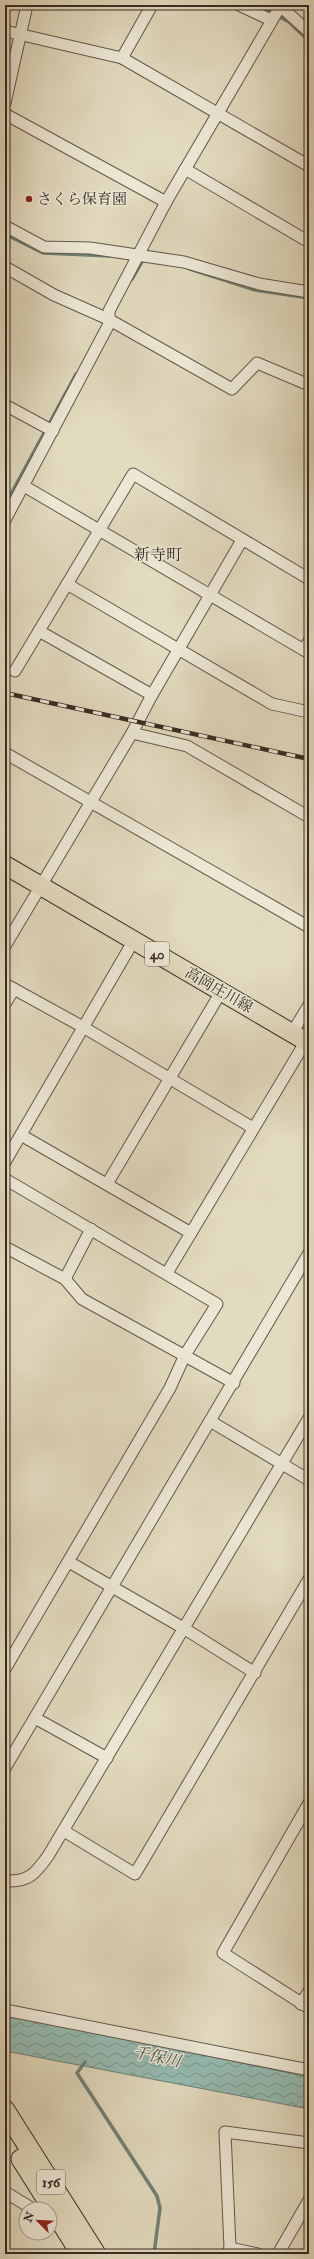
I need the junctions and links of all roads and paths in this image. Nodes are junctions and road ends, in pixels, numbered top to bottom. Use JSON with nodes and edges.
{"nodes":[{"id":1,"x":27,"y":5,"type":"edge"},
{"id":2,"x":152,"y":5,"type":"edge"},
{"id":3,"x":238,"y":5,"type":"edge"},
{"id":4,"x":280,"y":6,"type":"edge"},
{"id":5,"x":271,"y":20,"type":"junction"},
{"id":6,"x":5,"y":31,"type":"edge"},
{"id":7,"x":309,"y":32,"type":"edge"},
{"id":8,"x":20,"y":34,"type":"junction"},
{"id":9,"x":122,"y":58,"type":"junction"},
{"id":10,"x":5,"y":103,"type":"edge"},
{"id":11,"x":5,"y":114,"type":"edge"},
{"id":12,"x":217,"y":114,"type":"junction"},
{"id":13,"x":309,"y":166,"type":"edge"},
{"id":14,"x":185,"y":169,"type":"junction"},
{"id":15,"x":166,"y":202,"type":"junction"},
{"id":16,"x":5,"y":226,"type":"edge"},
{"id":17,"x":309,"y":242,"type":"edge"},
{"id":18,"x":140,"y":254,"type":"junction"},
{"id":19,"x":5,"y":267,"type":"edge"},
{"id":20,"x":309,"y":292,"type":"edge"},
{"id":21,"x":108,"y":319,"type":"junction"},
{"id":22,"x":308,"y":381,"type":"edge"},
{"id":23,"x":5,"y":406,"type":"edge"},
{"id":24,"x":53,"y":431,"type":"junction"},
{"id":25,"x":24,"y":486,"type":"junction"},
{"id":26,"x":5,"y":520,"type":"edge"},
{"id":27,"x":99,"y":529,"type":"junction"},
{"id":28,"x":242,"y":540,"type":"junction"},
{"id":29,"x":309,"y":579,"type":"edge"},
{"id":30,"x":67,"y":584,"type":"junction"},
{"id":31,"x":210,"y":595,"type":"junction"},
{"id":32,"x":39,"y":631,"type":"junction"},
{"id":33,"x":307,"y":648,"type":"edge"},
{"id":34,"x":178,"y":649,"type":"junction"},
{"id":35,"x":15,"y":671,"type":"dead end"},
{"id":36,"x":152,"y":695,"type":"junction"},
{"id":37,"x":309,"y":712,"type":"edge"},
{"id":38,"x":132,"y":733,"type":"junction"},
{"id":39,"x":5,"y":753,"type":"edge"},
{"id":40,"x":92,"y":801,"type":"junction"},
{"id":41,"x":309,"y":816,"type":"edge"},
{"id":42,"x":5,"y":865,"type":"edge"},
{"id":43,"x":42,"y":885,"type":"junction"},
{"id":44,"x":309,"y":927,"type":"edge"},
{"id":45,"x":134,"y":940,"type":"junction"},
{"id":46,"x":5,"y":946,"type":"edge"},
{"id":47,"x":9,"y":986,"type":"edge"},
{"id":48,"x":221,"y":992,"type":"junction"},
{"id":49,"x":5,"y":1004,"type":"edge"},
{"id":50,"x":309,"y":1005,"type":"edge"},
{"id":51,"x":83,"y":1027,"type":"junction"},
{"id":52,"x":302,"y":1039,"type":"edge"},
{"id":53,"x":168,"y":1079,"type":"junction"},
{"id":54,"x":253,"y":1128,"type":"junction"},
{"id":55,"x":21,"y":1135,"type":"junction"},
{"id":56,"x":5,"y":1162,"type":"edge"},
{"id":57,"x":5,"y":1179,"type":"edge"},
{"id":58,"x":107,"y":1184,"type":"junction"},
{"id":59,"x":91,"y":1229,"type":"junction"},
{"id":60,"x":191,"y":1233,"type":"junction"},
{"id":61,"x":5,"y":1247,"type":"edge"},
{"id":62,"x":309,"y":1253,"type":"edge"},
{"id":63,"x":167,"y":1273,"type":"junction"},
{"id":64,"x":65,"y":1279,"type":"junction"},
{"id":65,"x":185,"y":1355,"type":"junction"},
{"id":66,"x":234,"y":1383,"type":"junction"},
{"id":67,"x":309,"y":1418,"type":"edge"},
{"id":68,"x":210,"y":1421,"type":"junction"},
{"id":69,"x":282,"y":1464,"type":"junction"},
{"id":70,"x":309,"y":1480,"type":"edge"},
{"id":71,"x":69,"y":1562,"type":"junction"},
{"id":72,"x":309,"y":1580,"type":"edge"},
{"id":73,"x":113,"y":1587,"type":"junction"},
{"id":74,"x":185,"y":1629,"type":"junction"},
{"id":75,"x":5,"y":1669,"type":"edge"},
{"id":76,"x":255,"y":1673,"type":"junction"},
{"id":77,"x":35,"y":1718,"type":"junction"},
{"id":78,"x":107,"y":1758,"type":"junction"},
{"id":79,"x":5,"y":1768,"type":"edge"},
{"id":80,"x":309,"y":1803,"type":"edge"},
{"id":81,"x":64,"y":1831,"type":"junction"},
{"id":82,"x":5,"y":1882,"type":"edge"},
{"id":83,"x":309,"y":1991,"type":"edge"},
{"id":84,"x":305,"y":2006,"type":"edge"},
{"id":85,"x":5,"y":2010,"type":"edge"},
{"id":86,"x":309,"y":2070,"type":"edge"},
{"id":87,"x":5,"y":2110,"type":"edge"},
{"id":88,"x":5,"y":2134,"type":"edge"},
{"id":89,"x":309,"y":2143,"type":"edge"},
{"id":90,"x":5,"y":2192,"type":"edge"},
{"id":91,"x":10,"y":2200,"type":"edge"},
{"id":92,"x":309,"y":2200,"type":"edge"},
{"id":93,"x":44,"y":2201,"type":"edge"},
{"id":94,"x":58,"y":2225,"type":"edge"},
{"id":95,"x":229,"y":2251,"type":"edge"},
{"id":96,"x":81,"y":2254,"type":"edge"},
{"id":97,"x":96,"y":2254,"type":"edge"},
{"id":98,"x":258,"y":2254,"type":"edge"},
{"id":99,"x":278,"y":2254,"type":"edge"}],
"edges":[{"from":1,"to":8,"type":"street"},
{"from":2,"to":9,"type":"street"},
{"from":3,"to":5,"type":"street"},
{"from":4,"to":5,"type":"street"},
{"from":4,"to":7,"type":"street"},
{"from":5,"to":12,"type":"street"},
{"from":6,"to":8,"type":"street"},
{"from":8,"to":9,"type":"street"},
{"from":8,"to":10,"type":"street"},
{"from":9,"to":12,"type":"street"},
{"from":11,"to":15,"type":"street"},
{"from":12,"to":13,"type":"street"},
{"from":12,"to":14,"type":"street"},
{"from":14,"to":15,"type":"street"},
{"from":14,"to":17,"type":"street"},
{"from":15,"to":18,"type":"street"},
{"from":16,"to":18,"type":"street"},
{"from":18,"to":20,"type":"street"},
{"from":18,"to":21,"type":"street"},
{"from":19,"to":21,"type":"street"},
{"from":21,"to":22,"type":"street"},
{"from":21,"to":24,"type":"street"},
{"from":23,"to":24,"type":"street"},
{"from":24,"to":25,"type":"street"},
{"from":25,"to":26,"type":"street"},
{"from":25,"to":27,"type":"street"},
{"from":27,"to":28,"type":"street"},
{"from":27,"to":30,"type":"street"},
{"from":27,"to":31,"type":"street"},
{"from":28,"to":29,"type":"street"},
{"from":28,"to":31,"type":"street"},
{"from":30,"to":32,"type":"street"},
{"from":30,"to":34,"type":"street"},
{"from":31,"to":33,"type":"street"},
{"from":31,"to":34,"type":"street"},
{"from":32,"to":35,"type":"street"},
{"from":32,"to":36,"type":"street"},
{"from":34,"to":36,"type":"street"},
{"from":34,"to":37,"type":"street"},
{"from":36,"to":38,"type":"street"},
{"from":38,"to":40,"type":"street"},
{"from":38,"to":41,"type":"street"},
{"from":39,"to":40,"type":"street"},
{"from":40,"to":43,"type":"street"},
{"from":40,"to":44,"type":"street"},
{"from":42,"to":43,"type":"main road","name":"高岡庄川線","number":"40"},
{"from":43,"to":45,"type":"main road","name":"高岡庄川線","number":"40"},
{"from":43,"to":46,"type":"street"},
{"from":45,"to":48,"type":"main road","name":"高岡庄川線","number":"40"},
{"from":45,"to":51,"type":"street"},
{"from":47,"to":49,"type":"street"},
{"from":47,"to":51,"type":"street"},
{"from":48,"to":52,"type":"main road","name":"高岡庄川線","number":"40"},
{"from":48,"to":53,"type":"street"},
{"from":50,"to":52,"type":"street"},
{"from":51,"to":53,"type":"street"},
{"from":51,"to":55,"type":"street"},
{"from":52,"to":54,"type":"street"},
{"from":53,"to":54,"type":"street"},
{"from":53,"to":58,"type":"street"},
{"from":54,"to":60,"type":"street"},
{"from":55,"to":56,"type":"street"},
{"from":55,"to":58,"type":"street"},
{"from":57,"to":59,"type":"street"},
{"from":58,"to":60,"type":"street"},
{"from":59,"to":63,"type":"street"},
{"from":59,"to":64,"type":"street"},
{"from":60,"to":63,"type":"street"},
{"from":61,"to":64,"type":"street"},
{"from":62,"to":66,"type":"street"},
{"from":63,"to":65,"type":"street"},
{"from":64,"to":65,"type":"street"},
{"from":65,"to":66,"type":"street"},
{"from":65,"to":71,"type":"street"},
{"from":66,"to":68,"type":"street"},
{"from":67,"to":69,"type":"street"},
{"from":68,"to":69,"type":"street"},
{"from":68,"to":73,"type":"street"},
{"from":69,"to":70,"type":"street"},
{"from":69,"to":74,"type":"street"},
{"from":71,"to":73,"type":"street"},
{"from":71,"to":75,"type":"street"},
{"from":72,"to":76,"type":"street"},
{"from":73,"to":74,"type":"street"},
{"from":73,"to":77,"type":"street"},
{"from":74,"to":76,"type":"street"},
{"from":74,"to":78,"type":"street"},
{"from":76,"to":81,"type":"street"},
{"from":77,"to":78,"type":"street"},
{"from":77,"to":79,"type":"street"},
{"from":78,"to":81,"type":"street"},
{"from":80,"to":84,"type":"street"},
{"from":81,"to":82,"type":"street"},
{"from":83,"to":84,"type":"street"},
{"from":85,"to":86,"type":"street"},
{"from":87,"to":97,"type":"highway","number":"156"},
{"from":88,"to":93,"type":"highway","number":"156"},
{"from":89,"to":95,"type":"street"},
{"from":90,"to":91,"type":"street"},
{"from":92,"to":99,"type":"street"},
{"from":94,"to":96,"type":"highway","number":"156"},
{"from":95,"to":98,"type":"street"}]}
